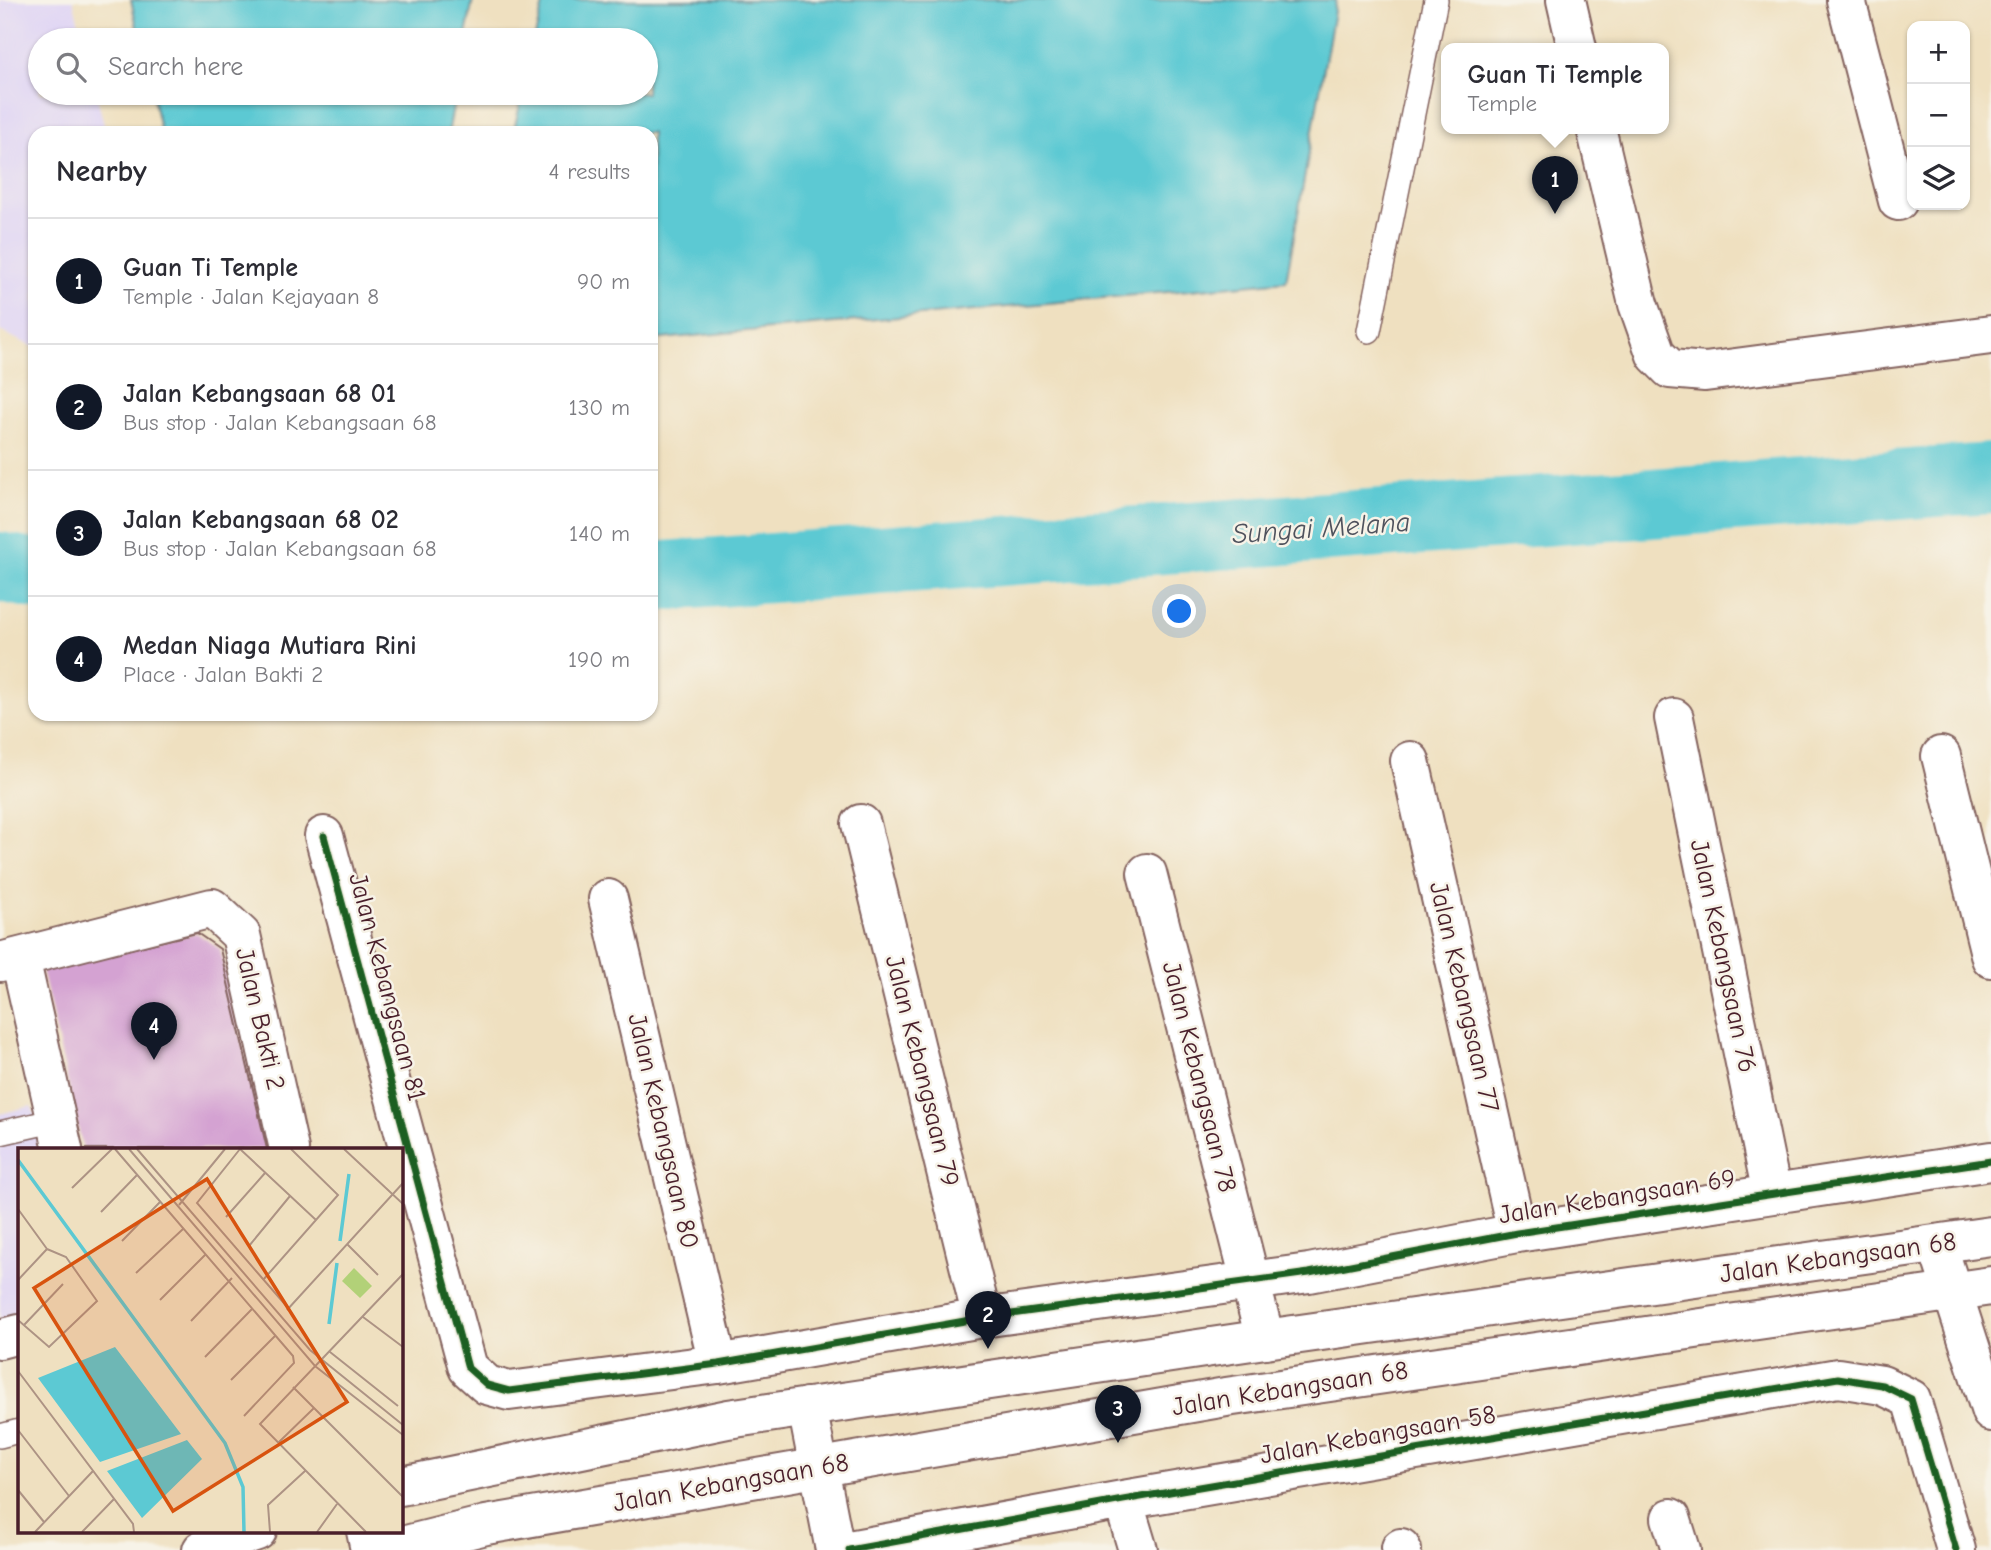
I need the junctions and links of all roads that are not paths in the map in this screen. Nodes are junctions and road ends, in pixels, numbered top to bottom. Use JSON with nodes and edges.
{"nodes":[{"id":1,"x":1436,"y":0,"type":"edge"},
{"id":2,"x":1566,"y":0,"type":"edge"},
{"id":3,"x":1846,"y":0,"type":"edge"},
{"id":4,"x":1576,"y":43,"type":"edge"},
{"id":5,"x":1597,"y":134,"type":"edge"},
{"id":6,"x":1898,"y":201,"type":"dead end"},
{"id":7,"x":1369,"y":331,"type":"dead end"},
{"id":8,"x":1991,"y":335,"type":"edge"},
{"id":9,"x":1674,"y":718,"type":"dead end"},
{"id":10,"x":1941,"y":756,"type":"dead end"},
{"id":11,"x":1410,"y":761,"type":"dead end"},
{"id":12,"x":861,"y":824,"type":"dead end"},
{"id":13,"x":324,"y":836,"type":"dead end"},
{"id":14,"x":1147,"y":873,"type":"dead end"},
{"id":15,"x":608,"y":899,"type":"dead end"},
{"id":16,"x":1991,"y":958,"type":"edge"},
{"id":17,"x":10,"y":960,"type":"edge"},
{"id":18,"x":0,"y":1133,"type":"edge"},
{"id":19,"x":60,"y":1135,"type":"edge"},
{"id":20,"x":289,"y":1148,"type":"edge"},
{"id":21,"x":1991,"y":1161,"type":"edge"},
{"id":22,"x":1772,"y":1194,"type":"junction"},
{"id":23,"x":1517,"y":1233,"type":"junction"},
{"id":24,"x":1991,"y":1236,"type":"edge"},
{"id":25,"x":1937,"y":1244,"type":"junction"},
{"id":26,"x":1251,"y":1281,"type":"junction"},
{"id":27,"x":1991,"y":1286,"type":"edge"},
{"id":28,"x":1952,"y":1293,"type":"junction"},
{"id":29,"x":982,"y":1318,"type":"junction"},
{"id":30,"x":18,"y":1334,"type":"edge"},
{"id":31,"x":0,"y":1339,"type":"edge"},
{"id":32,"x":1265,"y":1339,"type":"junction"},
{"id":33,"x":718,"y":1364,"type":"junction"},
{"id":34,"x":487,"y":1385,"type":"joint"},
{"id":35,"x":807,"y":1407,"type":"junction"},
{"id":36,"x":1991,"y":1412,"type":"edge"},
{"id":37,"x":18,"y":1431,"type":"edge"},
{"id":38,"x":0,"y":1436,"type":"edge"},
{"id":39,"x":819,"y":1468,"type":"junction"},
{"id":40,"x":402,"y":1486,"type":"edge"},
{"id":41,"x":1123,"y":1500,"type":"junction"},
{"id":42,"x":254,"y":1532,"type":"edge"},
{"id":43,"x":366,"y":1532,"type":"edge"},
{"id":44,"x":473,"y":1537,"type":"edge"},
{"id":45,"x":202,"y":1550,"type":"edge"},
{"id":46,"x":370,"y":1550,"type":"edge"},
{"id":47,"x":386,"y":1550,"type":"edge"},
{"id":48,"x":835,"y":1550,"type":"edge"},
{"id":49,"x":849,"y":1550,"type":"edge"},
{"id":50,"x":1138,"y":1550,"type":"edge"},
{"id":51,"x":1956,"y":1550,"type":"edge"}],
"edges":[{"from":1,"to":7,"type":"lane"},
{"from":2,"to":4,"type":"street"},
{"from":3,"to":6,"type":"street"},
{"from":5,"to":8,"type":"street"},
{"from":9,"to":22,"type":"street","name":"Jalan Kebangsaan 76"},
{"from":10,"to":16,"type":"street"},
{"from":11,"to":23,"type":"street","name":"Jalan Kebangsaan 77"},
{"from":12,"to":29,"type":"street","name":"Jalan Kebangsaan 79"},
{"from":13,"to":34,"type":"street","name":"Jalan Kebangsaan 81"},
{"from":14,"to":26,"type":"street","name":"Jalan Kebangsaan 78"},
{"from":15,"to":33,"type":"street","name":"Jalan Kebangsaan 80"},
{"from":17,"to":19,"type":"street"},
{"from":17,"to":20,"type":"street","name":"Jalan Bakti 2"},
{"from":18,"to":19,"type":"lane"},
{"from":21,"to":22,"type":"street","name":"Jalan Kebangsaan 69"},
{"from":22,"to":23,"type":"street","name":"Jalan Kebangsaan 69"},
{"from":23,"to":26,"type":"street","name":"Jalan Kebangsaan 69"},
{"from":24,"to":25,"type":"street","name":"Jalan Kebangsaan 68"},
{"from":25,"to":28,"type":"street"},
{"from":25,"to":32,"type":"street","name":"Jalan Kebangsaan 68"},
{"from":26,"to":29,"type":"street","name":"Jalan Kebangsaan 69"},
{"from":26,"to":32,"type":"street","name":"Jalan Kebangsaan 78"},
{"from":27,"to":28,"type":"street","name":"Jalan Kebangsaan 68"},
{"from":28,"to":36,"type":"street"},
{"from":28,"to":39,"type":"street","name":"Jalan Kebangsaan 68"},
{"from":29,"to":33,"type":"street","name":"Jalan Kebangsaan 69"},
{"from":30,"to":31,"type":"street"},
{"from":32,"to":35,"type":"street","name":"Jalan Kebangsaan 68"},
{"from":33,"to":34,"type":"street","name":"Jalan Kebangsaan 69"},
{"from":35,"to":39,"type":"street"},
{"from":35,"to":40,"type":"street","name":"Jalan Kebangsaan 68"},
{"from":37,"to":38,"type":"lane"},
{"from":39,"to":44,"type":"street","name":"Jalan Kebangsaan 68"},
{"from":39,"to":48,"type":"street"},
{"from":41,"to":49,"type":"street","name":"Jalan Kebangsaan 58"},
{"from":41,"to":50,"type":"street"},
{"from":41,"to":51,"type":"street","name":"Jalan Kebangsaan 58"},
{"from":42,"to":45,"type":"street"},
{"from":43,"to":46,"type":"street"},
{"from":44,"to":47,"type":"street","name":"Jalan Kebangsaan 68"}]}
